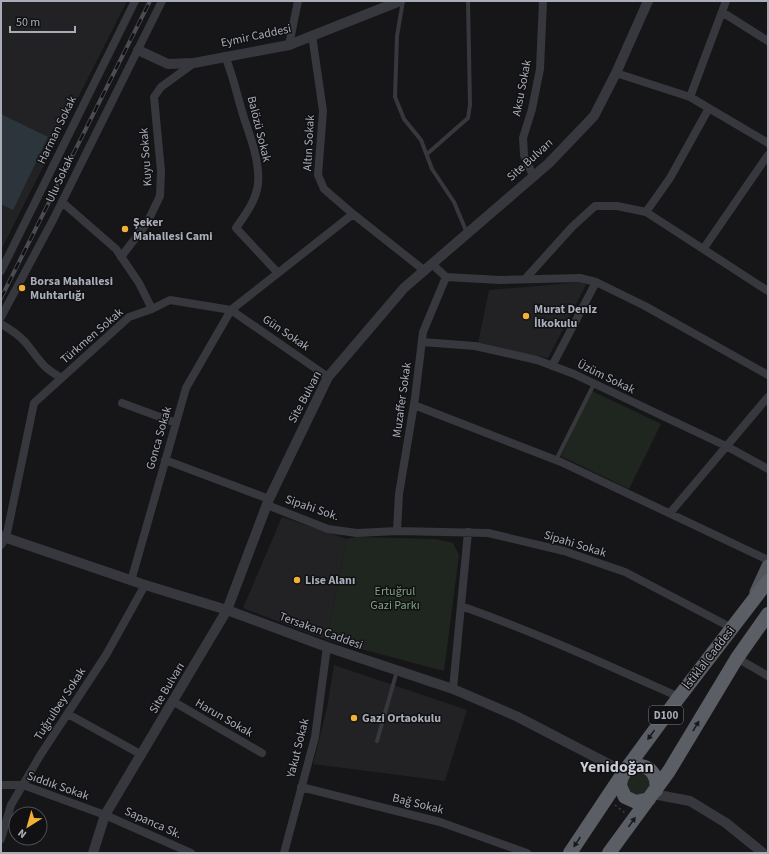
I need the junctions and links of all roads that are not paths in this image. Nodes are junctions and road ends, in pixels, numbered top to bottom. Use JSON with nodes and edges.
{"nodes":[{"id":1,"x":135,"y":1,"type":"edge"},
{"id":2,"x":162,"y":1,"type":"edge"},
{"id":3,"x":298,"y":1,"type":"edge"},
{"id":4,"x":400,"y":1,"type":"edge"},
{"id":5,"x":403,"y":1,"type":"edge"},
{"id":6,"x":468,"y":1,"type":"edge"},
{"id":7,"x":543,"y":1,"type":"edge"},
{"id":8,"x":648,"y":1,"type":"edge"},
{"id":9,"x":726,"y":1,"type":"edge"},
{"id":10,"x":722,"y":12,"type":"junction"},
{"id":11,"x":312,"y":36,"type":"junction"},
{"id":12,"x":768,"y":41,"type":"edge"},
{"id":13,"x":290,"y":45,"type":"junction"},
{"id":14,"x":138,"y":50,"type":"junction"},
{"id":15,"x":224,"y":56,"type":"junction"},
{"id":16,"x":194,"y":63,"type":"junction"},
{"id":17,"x":616,"y":73,"type":"junction"},
{"id":18,"x":690,"y":97,"type":"junction"},
{"id":19,"x":709,"y":108,"type":"junction"},
{"id":20,"x":768,"y":143,"type":"edge"},
{"id":21,"x":426,"y":154,"type":"junction"},
{"id":22,"x":768,"y":155,"type":"edge"},
{"id":23,"x":533,"y":176,"type":"junction"},
{"id":24,"x":62,"y":202,"type":"junction"},
{"id":25,"x":646,"y":212,"type":"junction"},
{"id":26,"x":353,"y":214,"type":"junction"},
{"id":27,"x":468,"y":233,"type":"junction"},
{"id":28,"x":704,"y":248,"type":"junction"},
{"id":29,"x":121,"y":257,"type":"junction"},
{"id":30,"x":429,"y":268,"type":"junction"},
{"id":31,"x":1,"y":271,"type":"edge"},
{"id":32,"x":278,"y":273,"type":"junction"},
{"id":33,"x":446,"y":277,"type":"junction"},
{"id":34,"x":526,"y":278,"type":"junction"},
{"id":35,"x":596,"y":282,"type":"junction"},
{"id":36,"x":768,"y":291,"type":"edge"},
{"id":37,"x":152,"y":309,"type":"junction"},
{"id":38,"x":231,"y":310,"type":"junction"},
{"id":39,"x":1,"y":317,"type":"edge"},
{"id":40,"x":1,"y":324,"type":"edge"},
{"id":41,"x":422,"y":342,"type":"junction"},
{"id":42,"x":552,"y":366,"type":"junction"},
{"id":43,"x":768,"y":375,"type":"edge"},
{"id":44,"x":328,"y":377,"type":"junction"},
{"id":45,"x":62,"y":378,"type":"junction"},
{"id":46,"x":594,"y":384,"type":"junction"},
{"id":47,"x":768,"y":397,"type":"edge"},
{"id":48,"x":122,"y":403,"type":"dead end"},
{"id":49,"x":414,"y":405,"type":"junction"},
{"id":50,"x":176,"y":423,"type":"junction"},
{"id":51,"x":728,"y":447,"type":"junction"},
{"id":52,"x":165,"y":460,"type":"junction"},
{"id":53,"x":556,"y":460,"type":"junction"},
{"id":54,"x":768,"y":469,"type":"edge"},
{"id":55,"x":268,"y":502,"type":"junction"},
{"id":56,"x":670,"y":513,"type":"junction"},
{"id":57,"x":397,"y":531,"type":"junction"},
{"id":58,"x":468,"y":532,"type":"junction"},
{"id":59,"x":3,"y":539,"type":"edge"},
{"id":60,"x":768,"y":560,"type":"edge"},
{"id":61,"x":768,"y":566,"type":"edge"},
{"id":62,"x":131,"y":581,"type":"junction"},
{"id":63,"x":768,"y":581,"type":"edge"},
{"id":64,"x":145,"y":585,"type":"junction"},
{"id":65,"x":461,"y":606,"type":"junction"},
{"id":66,"x":748,"y":608,"type":"junction"},
{"id":67,"x":227,"y":610,"type":"junction"},
{"id":68,"x":767,"y":616,"type":"edge"},
{"id":69,"x":732,"y":628,"type":"junction"},
{"id":70,"x":327,"y":647,"type":"junction"},
{"id":71,"x":737,"y":658,"type":"junction"},
{"id":72,"x":397,"y":671,"type":"junction"},
{"id":73,"x":768,"y":676,"type":"edge"},
{"id":74,"x":453,"y":690,"type":"junction"},
{"id":75,"x":679,"y":697,"type":"junction"},
{"id":76,"x":174,"y":702,"type":"junction"},
{"id":77,"x":68,"y":714,"type":"junction"},
{"id":78,"x":378,"y":741,"type":"dead end"},
{"id":79,"x":262,"y":754,"type":"dead end"},
{"id":80,"x":142,"y":755,"type":"junction"},
{"id":81,"x":624,"y":772,"type":"junction"},
{"id":82,"x":1,"y":784,"type":"edge"},
{"id":83,"x":23,"y":785,"type":"junction"},
{"id":84,"x":301,"y":787,"type":"junction"},
{"id":85,"x":653,"y":794,"type":"junction"},
{"id":86,"x":105,"y":816,"type":"junction"},
{"id":87,"x":1,"y":839,"type":"edge"},
{"id":88,"x":93,"y":853,"type":"edge"},
{"id":89,"x":191,"y":853,"type":"edge"},
{"id":90,"x":284,"y":853,"type":"edge"},
{"id":91,"x":527,"y":853,"type":"edge"},
{"id":92,"x":570,"y":853,"type":"edge"},
{"id":93,"x":609,"y":853,"type":"edge"},
{"id":94,"x":764,"y":853,"type":"edge"}],
"edges":[{"from":1,"to":31,"type":"street","name":"Harman Sokak"},
{"from":2,"to":14,"type":"street","name":"Ulu Sokak"},
{"from":3,"to":13,"type":"street"},
{"from":4,"to":11,"type":"street","name":"Eymir Caddesi"},
{"from":5,"to":21,"type":"lane"},
{"from":6,"to":21,"type":"lane"},
{"from":7,"to":23,"type":"street","name":"Aksu Sokak"},
{"from":8,"to":17,"type":"street","name":"Site Bulvarı"},
{"from":9,"to":10,"type":"street"},
{"from":10,"to":12,"type":"street"},
{"from":10,"to":18,"type":"street"},
{"from":11,"to":13,"type":"street","name":"Eymir Caddesi"},
{"from":11,"to":26,"type":"street","name":"Altın Sokak"},
{"from":13,"to":15,"type":"street","name":"Eymir Caddesi"},
{"from":14,"to":16,"type":"street","name":"Eymir Caddesi"},
{"from":14,"to":24,"type":"street","name":"Ulu Sokak"},
{"from":15,"to":16,"type":"street","name":"Eymir Caddesi"},
{"from":15,"to":32,"type":"street","name":"Balözü Sokak"},
{"from":16,"to":29,"type":"street","name":"Kuyu Sokak"},
{"from":17,"to":18,"type":"street"},
{"from":17,"to":23,"type":"street","name":"Site Bulvarı"},
{"from":18,"to":19,"type":"street"},
{"from":19,"to":20,"type":"street"},
{"from":19,"to":25,"type":"street"},
{"from":21,"to":27,"type":"lane"},
{"from":22,"to":28,"type":"street"},
{"from":23,"to":27,"type":"street","name":"Site Bulvarı"},
{"from":24,"to":29,"type":"street"},
{"from":24,"to":39,"type":"street","name":"Ulu Sokak"},
{"from":25,"to":28,"type":"street"},
{"from":25,"to":34,"type":"street"},
{"from":26,"to":30,"type":"street"},
{"from":26,"to":32,"type":"street"},
{"from":27,"to":30,"type":"street","name":"Site Bulvarı"},
{"from":28,"to":36,"type":"street"},
{"from":29,"to":37,"type":"street"},
{"from":30,"to":33,"type":"street"},
{"from":30,"to":44,"type":"street","name":"Site Bulvarı"},
{"from":32,"to":38,"type":"street"},
{"from":33,"to":34,"type":"street"},
{"from":33,"to":41,"type":"street","name":"Muzaffer Sokak"},
{"from":34,"to":35,"type":"street"},
{"from":35,"to":42,"type":"street"},
{"from":35,"to":43,"type":"street"},
{"from":37,"to":38,"type":"street","name":"Türkmen Sokak"},
{"from":37,"to":45,"type":"street","name":"Türkmen Sokak"},
{"from":38,"to":44,"type":"street","name":"Gün Sokak"},
{"from":38,"to":50,"type":"street","name":"Gonca Sokak"},
{"from":40,"to":45,"type":"street"},
{"from":41,"to":42,"type":"street","name":"Üzüm Sokak"},
{"from":41,"to":49,"type":"street","name":"Muzaffer Sokak"},
{"from":42,"to":46,"type":"street","name":"Üzüm Sokak"},
{"from":44,"to":55,"type":"street","name":"Site Bulvarı"},
{"from":45,"to":59,"type":"street","name":"Türkmen Sokak"},
{"from":46,"to":51,"type":"street","name":"Üzüm Sokak"},
{"from":46,"to":53,"type":"lane"},
{"from":47,"to":51,"type":"street"},
{"from":48,"to":50,"type":"street"},
{"from":49,"to":53,"type":"street"},
{"from":49,"to":57,"type":"street","name":"Muzaffer Sokak"},
{"from":50,"to":52,"type":"street","name":"Gonca Sokak"},
{"from":51,"to":54,"type":"street","name":"Üzüm Sokak"},
{"from":51,"to":56,"type":"street"},
{"from":52,"to":55,"type":"street","name":"Sipahi Sok."},
{"from":52,"to":62,"type":"street","name":"Gonca Sokak"},
{"from":53,"to":56,"type":"street"},
{"from":55,"to":57,"type":"street","name":"Sipahi Sok."},
{"from":55,"to":67,"type":"street","name":"Site Bulvarı"},
{"from":56,"to":60,"type":"street"},
{"from":57,"to":58,"type":"street","name":"Sipahi Sokak"},
{"from":58,"to":65,"type":"street"},
{"from":58,"to":69,"type":"street","name":"Sipahi Sokak"},
{"from":59,"to":62,"type":"street","name":"Tersakan Caddesi"},
{"from":61,"to":66,"type":"main road"},
{"from":62,"to":64,"type":"street","name":"Tersakan Caddesi"},
{"from":63,"to":66,"type":"highway","name":"İstiklal Caddesi","number":"D100"},
{"from":64,"to":67,"type":"street","name":"Tersakan Caddesi"},
{"from":64,"to":77,"type":"street","name":"Tuğrulbey Sokak"},
{"from":65,"to":74,"type":"street"},
{"from":65,"to":75,"type":"street"},
{"from":66,"to":69,"type":"highway","name":"İstiklal Caddesi","number":"D100"},
{"from":67,"to":70,"type":"street","name":"Tersakan Caddesi"},
{"from":67,"to":76,"type":"street","name":"Site Bulvarı"},
{"from":68,"to":71,"type":"highway","name":"İstiklal Caddesi","number":"D100"},
{"from":69,"to":75,"type":"highway","name":"İstiklal Caddesi","number":"D100"},
{"from":70,"to":72,"type":"street","name":"Tersakan Caddesi"},
{"from":70,"to":84,"type":"street","name":"Yakut Sokak"},
{"from":71,"to":73,"type":"street"},
{"from":85,"to":71,"type":"highway","name":"İstiklal Caddesi","number":"D100","one_way":true},
{"from":72,"to":74,"type":"street","name":"Tersakan Caddesi"},
{"from":72,"to":78,"type":"lane"},
{"from":74,"to":81,"type":"street","name":"Tersakan Caddesi"},
{"from":75,"to":81,"type":"highway","name":"İstiklal Caddesi","number":"D100","one_way":true},
{"from":76,"to":79,"type":"street","name":"Harun Sokak"},
{"from":76,"to":80,"type":"street","name":"Site Bulvarı"},
{"from":77,"to":80,"type":"street"},
{"from":77,"to":83,"type":"street","name":"Tuğrulbey Sokak"},
{"from":80,"to":86,"type":"street","name":"Site Bulvarı"},
{"from":81,"to":85,"type":"highway"},
{"from":81,"to":85,"type":"highway"},
{"from":81,"to":92,"type":"highway","name":"İstiklal Caddesi","number":"D100","one_way":true},
{"from":82,"to":83,"type":"street","name":"Sıddık Sokak"},
{"from":83,"to":86,"type":"street","name":"Sıddık Sokak"},
{"from":83,"to":87,"type":"street","name":"Tuğrulbey Sokak"},
{"from":84,"to":90,"type":"street","name":"Yakut Sokak"},
{"from":84,"to":91,"type":"street","name":"Bağ Sokak"},
{"from":93,"to":85,"type":"highway","name":"İstiklal Caddesi","number":"D100","one_way":true},
{"from":85,"to":94,"type":"street"},
{"from":86,"to":88,"type":"street","name":"Site Bulvarı"},
{"from":86,"to":89,"type":"street","name":"Sapanca Sk."}]}
